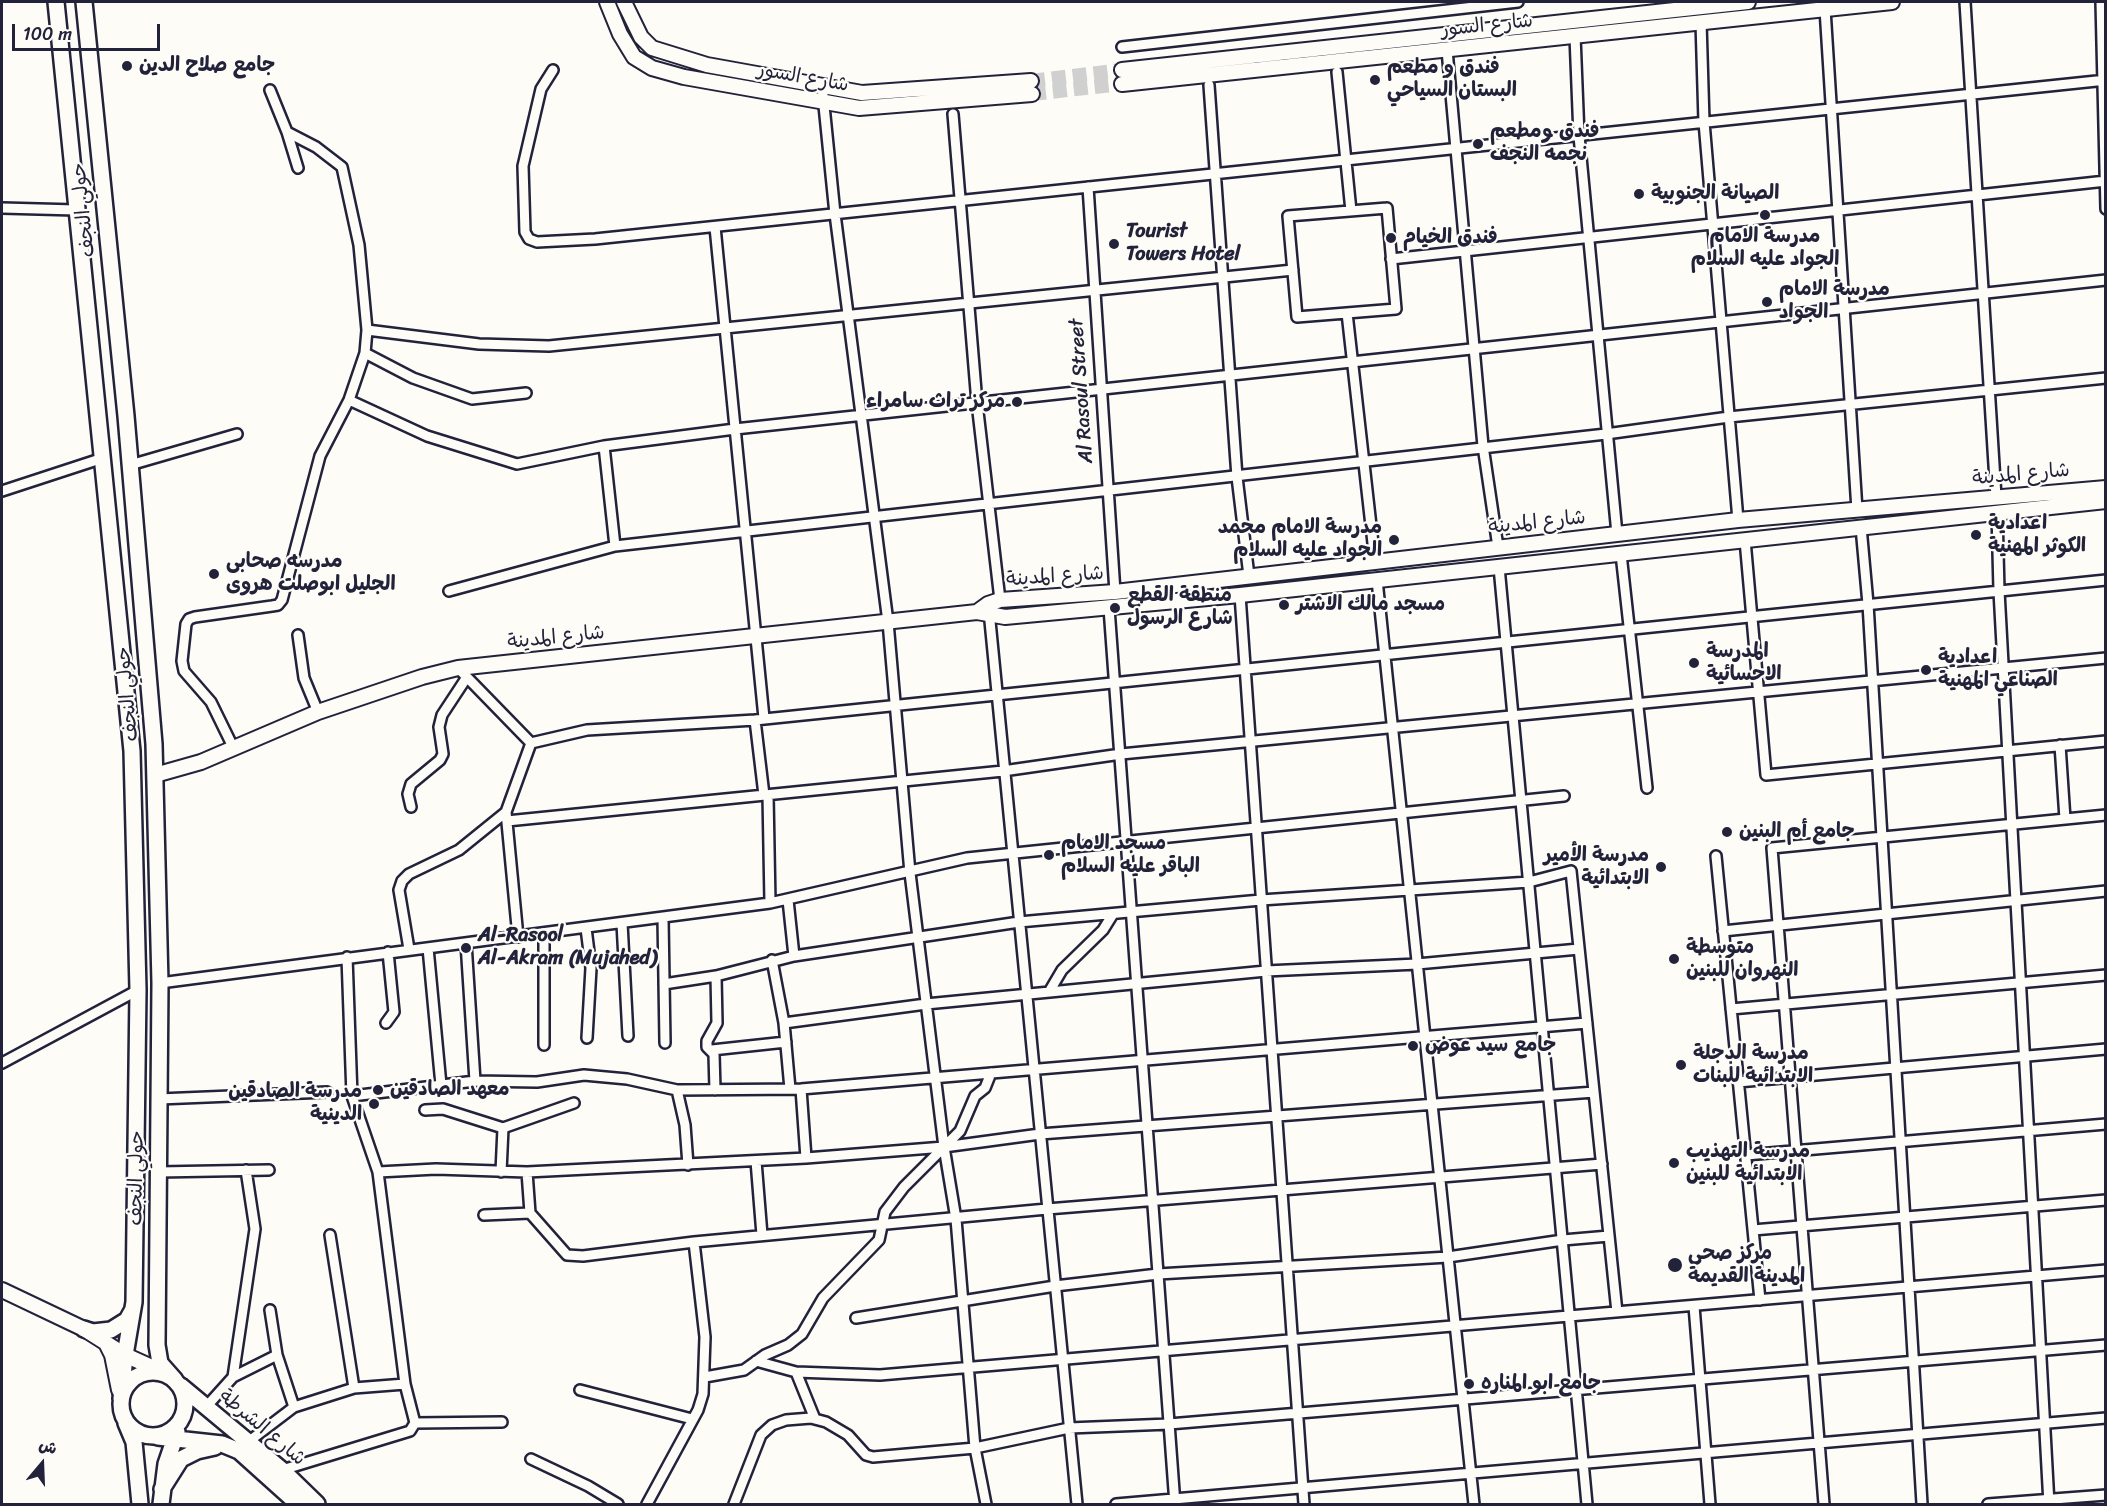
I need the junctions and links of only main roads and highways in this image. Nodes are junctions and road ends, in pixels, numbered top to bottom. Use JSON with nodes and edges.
{"nodes":[{"id":1,"x":56,"y":2,"type":"edge"},
{"id":2,"x":84,"y":2,"type":"edge"},
{"id":3,"x":607,"y":2,"type":"edge"},
{"id":4,"x":624,"y":2,"type":"edge"},
{"id":5,"x":1748,"y":2,"type":"edge"},
{"id":6,"x":1893,"y":2,"type":"edge"},
{"id":7,"x":1838,"y":5,"type":"edge"},
{"id":8,"x":126,"y":425,"type":"junction"},
{"id":9,"x":100,"y":428,"type":"junction"},
{"id":10,"x":103,"y":463,"type":"junction"},
{"id":11,"x":130,"y":465,"type":"junction"},
{"id":12,"x":2106,"y":488,"type":"edge"},
{"id":13,"x":2106,"y":501,"type":"edge"},
{"id":14,"x":989,"y":608,"type":"junction"},
{"id":15,"x":155,"y":775,"type":"junction"},
{"id":16,"x":159,"y":960,"type":"junction"},
{"id":17,"x":137,"y":961,"type":"junction"},
{"id":18,"x":160,"y":984,"type":"junction"},
{"id":19,"x":138,"y":990,"type":"junction"},
{"id":20,"x":2,"y":1290,"type":"edge"},
{"id":21,"x":134,"y":1302,"type":"junction"},
{"id":22,"x":84,"y":1329,"type":"junction"},
{"id":23,"x":106,"y":1343,"type":"junction"},
{"id":24,"x":125,"y":1354,"type":"junction"},
{"id":25,"x":174,"y":1379,"type":"junction"},
{"id":26,"x":121,"y":1399,"type":"junction"},
{"id":27,"x":123,"y":1415,"type":"junction"},
{"id":28,"x":183,"y":1419,"type":"junction"},
{"id":29,"x":150,"y":1436,"type":"junction"},
{"id":30,"x":174,"y":1438,"type":"junction"},
{"id":31,"x":243,"y":1446,"type":"junction"},
{"id":32,"x":161,"y":1497,"type":"edge"},
{"id":33,"x":140,"y":1504,"type":"edge"},
{"id":34,"x":298,"y":1504,"type":"edge"},
{"id":35,"x":317,"y":1504,"type":"edge"}],
"edges":[{"from":1,"to":9,"type":"main road"},
{"from":2,"to":8,"type":"main road","name":"حولي النجف"},
{"from":3,"to":4,"type":"main road","name":"شارع السور"},
{"from":5,"to":7,"type":"main road","name":"شارع السور"},
{"from":6,"to":7,"type":"main road","name":"شارع السور"},
{"from":8,"to":9,"type":"main road"},
{"from":8,"to":11,"type":"main road","name":"حولي النجف"},
{"from":9,"to":10,"type":"main road"},
{"from":10,"to":11,"type":"main road"},
{"from":10,"to":17,"type":"main road"},
{"from":11,"to":15,"type":"main road","name":"حولي النجف"},
{"from":12,"to":14,"type":"main road","name":"شارع المدينة"},
{"from":13,"to":14,"type":"main road","name":"شارع المدينة"},
{"from":14,"to":15,"type":"main road","name":"شارع المدينة"},
{"from":15,"to":16,"type":"main road","name":"حولي النجف"},
{"from":16,"to":17,"type":"main road"},
{"from":16,"to":18,"type":"main road","name":"حولي النجف"},
{"from":17,"to":19,"type":"main road"},
{"from":18,"to":19,"type":"main road"},
{"from":18,"to":25,"type":"main road","name":"حولي النجف"},
{"from":19,"to":21,"type":"main road"},
{"from":20,"to":22,"type":"main road"},
{"from":21,"to":22,"type":"main road"},
{"from":21,"to":24,"type":"main road"},
{"from":22,"to":23,"type":"main road"},
{"from":23,"to":24,"type":"main road"},
{"from":23,"to":26,"type":"main road"},
{"from":24,"to":25,"type":"main road"},
{"from":24,"to":26,"type":"main road"},
{"from":25,"to":26,"type":"main road"},
{"from":25,"to":28,"type":"main road"},
{"from":25,"to":31,"type":"main road","name":"شارع الشرطة"},
{"from":26,"to":27,"type":"main road"},
{"from":27,"to":29,"type":"main road"},
{"from":27,"to":33,"type":"main road"},
{"from":28,"to":29,"type":"main road"},
{"from":28,"to":30,"type":"main road"},
{"from":29,"to":30,"type":"main road","name":"شارع الشرطة"},
{"from":30,"to":31,"type":"main road","name":"شارع الشرطة"},
{"from":30,"to":32,"type":"main road"},
{"from":31,"to":32,"type":"main road"},
{"from":31,"to":34,"type":"main road","name":"شارع الشرطة"},
{"from":31,"to":35,"type":"main road","name":"شارع الشرطة"}]}
